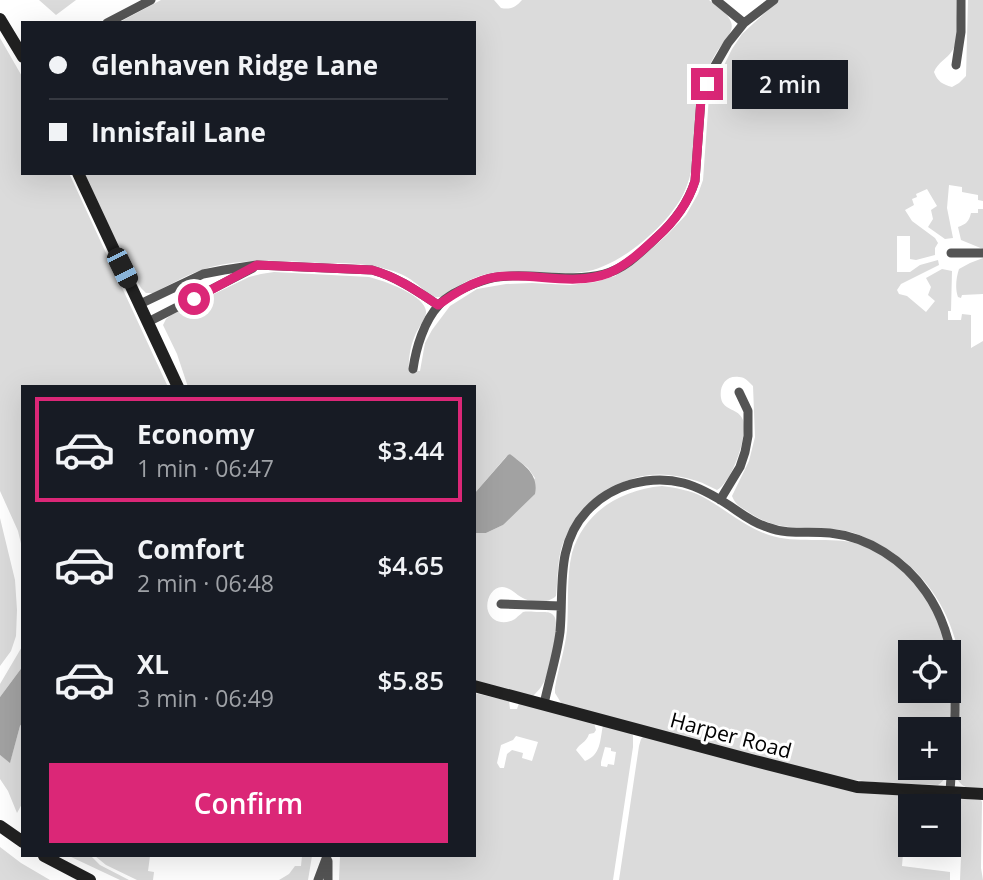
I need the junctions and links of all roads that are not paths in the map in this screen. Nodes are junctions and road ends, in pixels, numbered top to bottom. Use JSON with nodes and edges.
{"nodes":[{"id":1,"x":151,"y":0,"type":"edge"},
{"id":2,"x":716,"y":0,"type":"edge"},
{"id":3,"x":774,"y":0,"type":"edge"},
{"id":4,"x":961,"y":0,"type":"edge"},
{"id":5,"x":0,"y":19,"type":"edge"},
{"id":6,"x":111,"y":21,"type":"edge"},
{"id":7,"x":744,"y":23,"type":"junction"},
{"id":8,"x":21,"y":54,"type":"edge"},
{"id":9,"x":957,"y":65,"type":"dead end"},
{"id":10,"x":79,"y":175,"type":"edge"},
{"id":11,"x":951,"y":253,"type":"dead end"},
{"id":12,"x":983,"y":253,"type":"edge"},
{"id":13,"x":257,"y":265,"type":"junction"},
{"id":14,"x":186,"y":282,"type":"junction"},
{"id":15,"x":194,"y":299,"type":"junction"},
{"id":16,"x":139,"y":304,"type":"junction"},
{"id":17,"x":438,"y":305,"type":"junction"},
{"id":18,"x":148,"y":322,"type":"junction"},
{"id":19,"x":413,"y":369,"type":"dead end"},
{"id":20,"x":177,"y":385,"type":"edge"},
{"id":21,"x":738,"y":392,"type":"dead end"},
{"id":22,"x":720,"y":500,"type":"junction"},
{"id":23,"x":501,"y":604,"type":"dead end"},
{"id":24,"x":561,"y":606,"type":"junction"},
{"id":25,"x":476,"y":687,"type":"edge"},
{"id":26,"x":544,"y":704,"type":"junction"},
{"id":27,"x":950,"y":792,"type":"junction"},
{"id":28,"x":983,"y":794,"type":"edge"},
{"id":29,"x":0,"y":826,"type":"edge"},
{"id":30,"x":21,"y":841,"type":"edge"},
{"id":31,"x":46,"y":857,"type":"edge"},
{"id":32,"x":327,"y":857,"type":"edge"},
{"id":33,"x":327,"y":857,"type":"edge"},
{"id":34,"x":90,"y":880,"type":"edge"},
{"id":35,"x":318,"y":880,"type":"edge"},
{"id":36,"x":328,"y":880,"type":"edge"}],
"edges":[{"from":1,"to":6,"type":"street"},
{"from":2,"to":7,"type":"street"},
{"from":3,"to":7,"type":"street"},
{"from":4,"to":9,"type":"street"},
{"from":5,"to":8,"type":"main road"},
{"from":7,"to":17,"type":"street"},
{"from":10,"to":16,"type":"main road"},
{"from":11,"to":12,"type":"street"},
{"from":13,"to":14,"type":"street"},
{"from":13,"to":15,"type":"street"},
{"from":13,"to":17,"type":"street"},
{"from":14,"to":15,"type":"street"},
{"from":14,"to":16,"type":"street"},
{"from":15,"to":18,"type":"street"},
{"from":16,"to":18,"type":"main road"},
{"from":17,"to":19,"type":"street"},
{"from":18,"to":20,"type":"main road"},
{"from":21,"to":22,"type":"street"},
{"from":22,"to":24,"type":"street"},
{"from":22,"to":27,"type":"street"},
{"from":23,"to":24,"type":"street"},
{"from":24,"to":26,"type":"street"},
{"from":25,"to":26,"type":"main road","name":"Harper Road"},
{"from":26,"to":27,"type":"main road","name":"Harper Road"},
{"from":27,"to":28,"type":"main road","name":"Harper Road"},
{"from":29,"to":30,"type":"main road"},
{"from":31,"to":34,"type":"main road"},
{"from":32,"to":35,"type":"street"},
{"from":33,"to":36,"type":"street"}]}
